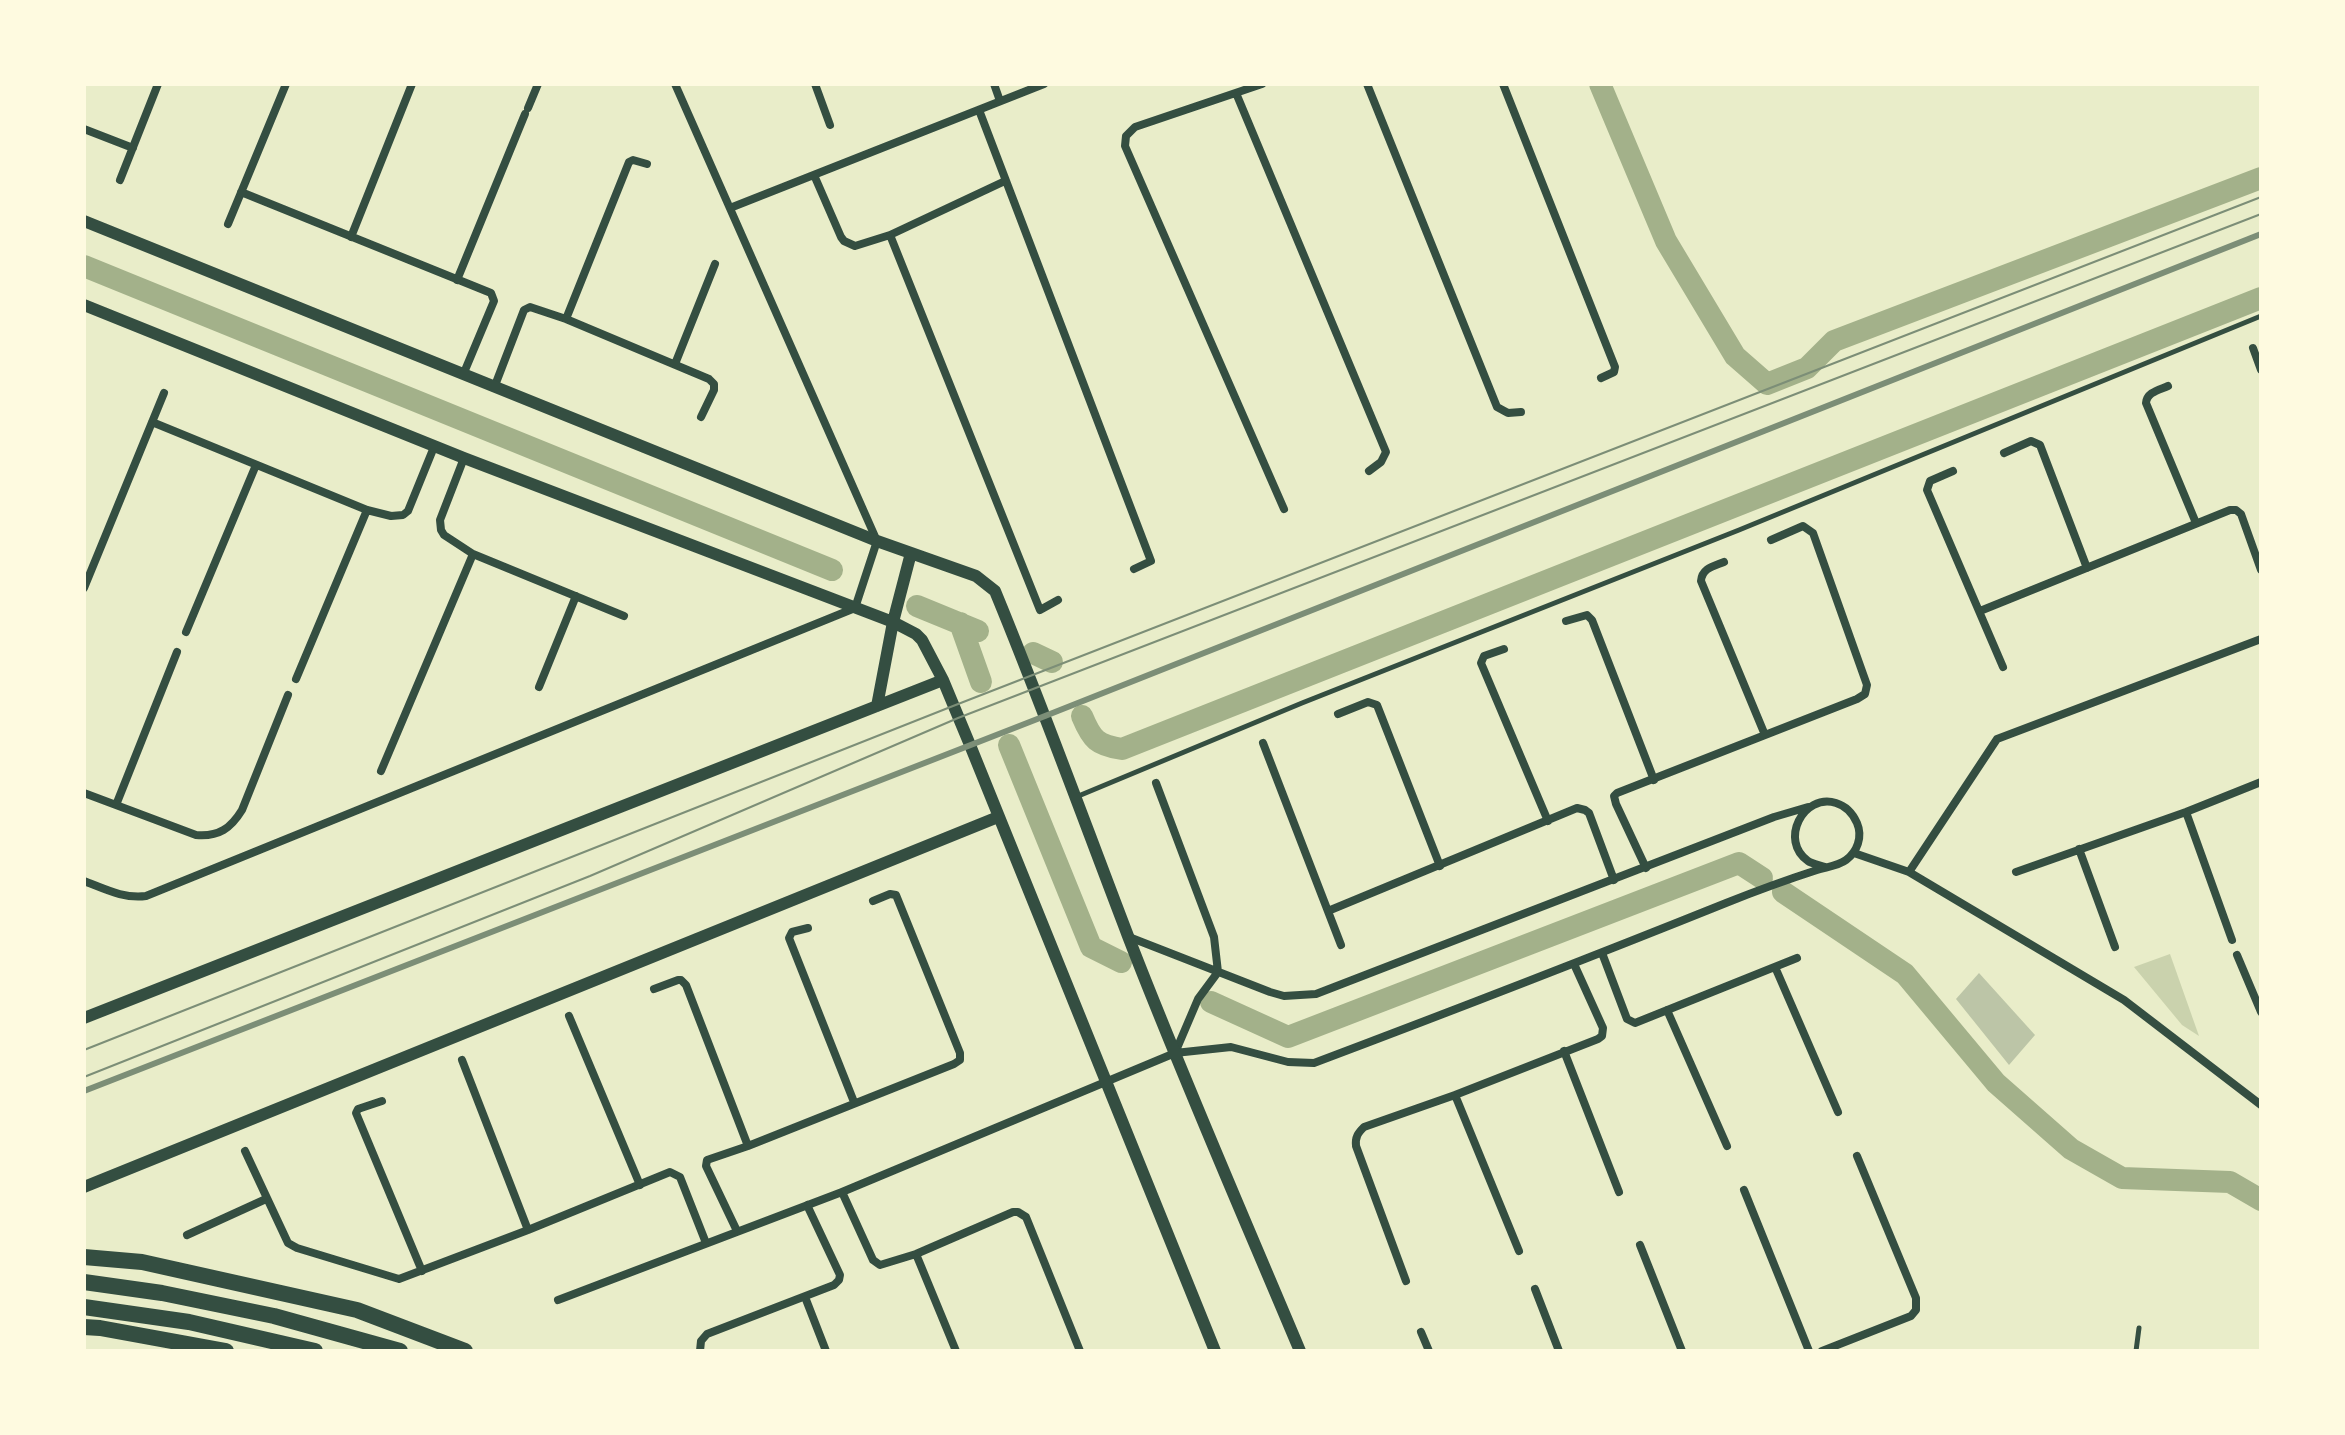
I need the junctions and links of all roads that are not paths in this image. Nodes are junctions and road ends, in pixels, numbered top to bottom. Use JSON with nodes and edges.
{"nodes":[{"id":1,"x":158,"y":84,"type":"edge"},
{"id":2,"x":286,"y":84,"type":"edge"},
{"id":3,"x":412,"y":84,"type":"edge"},
{"id":4,"x":538,"y":84,"type":"edge"},
{"id":5,"x":675,"y":84,"type":"edge"},
{"id":6,"x":815,"y":84,"type":"edge"},
{"id":7,"x":994,"y":84,"type":"edge"},
{"id":8,"x":1044,"y":84,"type":"edge"},
{"id":9,"x":1262,"y":84,"type":"edge"},
{"id":10,"x":1367,"y":84,"type":"edge"},
{"id":11,"x":1503,"y":84,"type":"edge"},
{"id":12,"x":1236,"y":93,"type":"junction"},
{"id":13,"x":1000,"y":101,"type":"junction"},
{"id":14,"x":979,"y":110,"type":"junction"},
{"id":15,"x":830,"y":125,"type":"dead end"},
{"id":16,"x":84,"y":129,"type":"edge"},
{"id":17,"x":133,"y":148,"type":"junction"},
{"id":18,"x":647,"y":164,"type":"dead end"},
{"id":19,"x":814,"y":175,"type":"junction"},
{"id":20,"x":120,"y":180,"type":"dead end"},
{"id":21,"x":1005,"y":181,"type":"junction"},
{"id":22,"x":241,"y":192,"type":"junction"},
{"id":23,"x":730,"y":208,"type":"junction"},
{"id":24,"x":84,"y":221,"type":"edge"},
{"id":25,"x":228,"y":224,"type":"dead end"},
{"id":26,"x":890,"y":235,"type":"junction"},
{"id":27,"x":351,"y":237,"type":"junction"},
{"id":28,"x":715,"y":264,"type":"dead end"},
{"id":29,"x":457,"y":280,"type":"junction"},
{"id":30,"x":84,"y":305,"type":"edge"},
{"id":31,"x":2261,"y":316,"type":"edge"},
{"id":32,"x":566,"y":319,"type":"junction"},
{"id":33,"x":2253,"y":348,"type":"dead end"},
{"id":34,"x":675,"y":364,"type":"junction"},
{"id":35,"x":2261,"y":370,"type":"edge"},
{"id":36,"x":463,"y":375,"type":"junction"},
{"id":37,"x":1601,"y":378,"type":"dead end"},
{"id":38,"x":2168,"y":386,"type":"dead end"},
{"id":39,"x":494,"y":388,"type":"junction"},
{"id":40,"x":164,"y":393,"type":"dead end"},
{"id":41,"x":1521,"y":412,"type":"dead end"},
{"id":42,"x":701,"y":417,"type":"dead end"},
{"id":43,"x":152,"y":422,"type":"junction"},
{"id":44,"x":434,"y":447,"type":"junction"},
{"id":45,"x":2004,"y":453,"type":"dead end"},
{"id":46,"x":464,"y":458,"type":"junction"},
{"id":47,"x":256,"y":465,"type":"junction"},
{"id":48,"x":1369,"y":471,"type":"dead end"},
{"id":49,"x":1953,"y":471,"type":"dead end"},
{"id":50,"x":1284,"y":509,"type":"dead end"},
{"id":51,"x":367,"y":510,"type":"junction"},
{"id":52,"x":2196,"y":523,"type":"junction"},
{"id":53,"x":1771,"y":540,"type":"dead end"},
{"id":54,"x":877,"y":541,"type":"junction"},
{"id":55,"x":911,"y":553,"type":"junction"},
{"id":56,"x":473,"y":554,"type":"junction"},
{"id":57,"x":1724,"y":562,"type":"dead end"},
{"id":58,"x":2087,"y":568,"type":"junction"},
{"id":59,"x":1134,"y":569,"type":"dead end"},
{"id":60,"x":2261,"y":570,"type":"edge"},
{"id":61,"x":84,"y":588,"type":"edge"},
{"id":62,"x":576,"y":596,"type":"junction"},
{"id":63,"x":1058,"y":600,"type":"dead end"},
{"id":64,"x":855,"y":608,"type":"junction"},
{"id":65,"x":1980,"y":611,"type":"junction"},
{"id":66,"x":624,"y":616,"type":"dead end"},
{"id":67,"x":1566,"y":621,"type":"dead end"},
{"id":68,"x":893,"y":622,"type":"junction"},
{"id":69,"x":186,"y":632,"type":"dead end"},
{"id":70,"x":2261,"y":639,"type":"edge"},
{"id":71,"x":1504,"y":649,"type":"dead end"},
{"id":72,"x":177,"y":652,"type":"dead end"},
{"id":73,"x":2003,"y":667,"type":"dead end"},
{"id":74,"x":296,"y":679,"type":"dead end"},
{"id":75,"x":943,"y":680,"type":"junction"},
{"id":76,"x":539,"y":687,"type":"dead end"},
{"id":77,"x":288,"y":695,"type":"dead end"},
{"id":78,"x":877,"y":706,"type":"junction"},
{"id":79,"x":1338,"y":714,"type":"dead end"},
{"id":80,"x":1765,"y":735,"type":"junction"},
{"id":81,"x":1263,"y":743,"type":"dead end"},
{"id":82,"x":381,"y":771,"type":"dead end"},
{"id":83,"x":1654,"y":780,"type":"junction"},
{"id":84,"x":2261,"y":782,"type":"edge"},
{"id":85,"x":1156,"y":783,"type":"dead end"},
{"id":86,"x":84,"y":793,"type":"edge"},
{"id":87,"x":1076,"y":797,"type":"junction"},
{"id":88,"x":116,"y":805,"type":"junction"},
{"id":89,"x":1809,"y":807,"type":"junction"},
{"id":90,"x":2186,"y":812,"type":"junction"},
{"id":91,"x":998,"y":817,"type":"junction"},
{"id":92,"x":1548,"y":821,"type":"junction"},
{"id":93,"x":2079,"y":849,"type":"junction"},
{"id":94,"x":1854,"y":853,"type":"junction"},
{"id":95,"x":1440,"y":866,"type":"junction"},
{"id":96,"x":1825,"y":867,"type":"junction"},
{"id":97,"x":1646,"y":868,"type":"junction"},
{"id":98,"x":1909,"y":872,"type":"junction"},
{"id":99,"x":2016,"y":872,"type":"dead end"},
{"id":100,"x":1614,"y":880,"type":"junction"},
{"id":101,"x":84,"y":881,"type":"edge"},
{"id":102,"x":873,"y":901,"type":"dead end"},
{"id":103,"x":1328,"y":911,"type":"junction"},
{"id":104,"x":808,"y":928,"type":"dead end"},
{"id":105,"x":1129,"y":937,"type":"junction"},
{"id":106,"x":2232,"y":940,"type":"dead end"},
{"id":107,"x":1341,"y":945,"type":"dead end"},
{"id":108,"x":2115,"y":947,"type":"dead end"},
{"id":109,"x":1602,"y":953,"type":"junction"},
{"id":110,"x":2237,"y":955,"type":"dead end"},
{"id":111,"x":1797,"y":958,"type":"dead end"},
{"id":112,"x":1574,"y":964,"type":"junction"},
{"id":113,"x":1775,"y":967,"type":"junction"},
{"id":114,"x":1218,"y":972,"type":"junction"},
{"id":115,"x":654,"y":989,"type":"dead end"},
{"id":116,"x":1667,"y":1010,"type":"junction"},
{"id":117,"x":2261,"y":1012,"type":"edge"},
{"id":118,"x":569,"y":1016,"type":"dead end"},
{"id":119,"x":84,"y":1018,"type":"edge"},
{"id":120,"x":1564,"y":1051,"type":"junction"},
{"id":121,"x":1175,"y":1053,"type":"junction"},
{"id":122,"x":462,"y":1060,"type":"dead end"},
{"id":123,"x":1107,"y":1083,"type":"junction"},
{"id":124,"x":1455,"y":1095,"type":"junction"},
{"id":125,"x":382,"y":1101,"type":"dead end"},
{"id":126,"x":854,"y":1102,"type":"junction"},
{"id":127,"x":2261,"y":1105,"type":"edge"},
{"id":128,"x":1838,"y":1112,"type":"dead end"},
{"id":129,"x":748,"y":1146,"type":"junction"},
{"id":130,"x":1727,"y":1146,"type":"dead end"},
{"id":131,"x":245,"y":1151,"type":"dead end"},
{"id":132,"x":1857,"y":1156,"type":"dead end"},
{"id":133,"x":640,"y":1185,"type":"junction"},
{"id":134,"x":84,"y":1187,"type":"edge"},
{"id":135,"x":1744,"y":1190,"type":"dead end"},
{"id":136,"x":842,"y":1192,"type":"junction"},
{"id":137,"x":1619,"y":1192,"type":"dead end"},
{"id":138,"x":266,"y":1199,"type":"junction"},
{"id":139,"x":807,"y":1205,"type":"junction"},
{"id":140,"x":528,"y":1230,"type":"junction"},
{"id":141,"x":737,"y":1231,"type":"junction"},
{"id":142,"x":187,"y":1235,"type":"dead end"},
{"id":143,"x":706,"y":1243,"type":"junction"},
{"id":144,"x":1640,"y":1245,"type":"dead end"},
{"id":145,"x":1519,"y":1251,"type":"dead end"},
{"id":146,"x":916,"y":1254,"type":"junction"},
{"id":147,"x":84,"y":1257,"type":"edge"},
{"id":148,"x":422,"y":1271,"type":"junction"},
{"id":149,"x":1406,"y":1281,"type":"dead end"},
{"id":150,"x":84,"y":1282,"type":"edge"},
{"id":151,"x":1535,"y":1289,"type":"dead end"},
{"id":152,"x":805,"y":1297,"type":"junction"},
{"id":153,"x":558,"y":1300,"type":"dead end"},
{"id":154,"x":84,"y":1307,"type":"edge"},
{"id":155,"x":84,"y":1327,"type":"edge"},
{"id":156,"x":2139,"y":1328,"type":"dead end"},
{"id":157,"x":1421,"y":1332,"type":"dead end"},
{"id":158,"x":226,"y":1351,"type":"edge"},
{"id":159,"x":315,"y":1351,"type":"edge"},
{"id":160,"x":400,"y":1351,"type":"edge"},
{"id":161,"x":465,"y":1351,"type":"edge"},
{"id":162,"x":700,"y":1351,"type":"edge"},
{"id":163,"x":826,"y":1351,"type":"edge"},
{"id":164,"x":956,"y":1351,"type":"edge"},
{"id":165,"x":1080,"y":1351,"type":"edge"},
{"id":166,"x":1215,"y":1351,"type":"edge"},
{"id":167,"x":1300,"y":1351,"type":"edge"},
{"id":168,"x":1429,"y":1351,"type":"edge"},
{"id":169,"x":1559,"y":1351,"type":"edge"},
{"id":170,"x":1682,"y":1351,"type":"edge"},
{"id":171,"x":1809,"y":1351,"type":"edge"},
{"id":172,"x":1822,"y":1351,"type":"edge"},
{"id":173,"x":2136,"y":1351,"type":"edge"}],
"edges":[{"from":1,"to":17,"type":"street"},
{"from":2,"to":22,"type":"street"},
{"from":3,"to":27,"type":"street"},
{"from":4,"to":29,"type":"street"},
{"from":5,"to":23,"type":"street"},
{"from":6,"to":15,"type":"street"},
{"from":7,"to":13,"type":"street"},
{"from":8,"to":13,"type":"street"},
{"from":9,"to":12,"type":"street"},
{"from":10,"to":41,"type":"street"},
{"from":11,"to":37,"type":"street"},
{"from":12,"to":48,"type":"street"},
{"from":12,"to":50,"type":"street"},
{"from":13,"to":14,"type":"street"},
{"from":14,"to":19,"type":"street"},
{"from":14,"to":21,"type":"street"},
{"from":16,"to":17,"type":"street"},
{"from":17,"to":20,"type":"street"},
{"from":18,"to":32,"type":"street"},
{"from":19,"to":23,"type":"street"},
{"from":19,"to":26,"type":"street"},
{"from":21,"to":26,"type":"street"},
{"from":21,"to":59,"type":"street"},
{"from":22,"to":25,"type":"street"},
{"from":22,"to":27,"type":"street"},
{"from":23,"to":54,"type":"street"},
{"from":24,"to":36,"type":"street"},
{"from":26,"to":63,"type":"street"},
{"from":27,"to":29,"type":"street"},
{"from":28,"to":34,"type":"street"},
{"from":29,"to":36,"type":"street"},
{"from":30,"to":44,"type":"street"},
{"from":31,"to":87,"type":"lane"},
{"from":32,"to":34,"type":"street"},
{"from":32,"to":39,"type":"street"},
{"from":33,"to":35,"type":"street"},
{"from":34,"to":42,"type":"street"},
{"from":36,"to":39,"type":"street"},
{"from":38,"to":52,"type":"street"},
{"from":39,"to":54,"type":"street"},
{"from":40,"to":43,"type":"street"},
{"from":43,"to":47,"type":"street"},
{"from":43,"to":61,"type":"street"},
{"from":44,"to":46,"type":"street"},
{"from":44,"to":51,"type":"street"},
{"from":45,"to":58,"type":"street"},
{"from":46,"to":56,"type":"street"},
{"from":46,"to":64,"type":"street"},
{"from":47,"to":51,"type":"street"},
{"from":47,"to":69,"type":"street"},
{"from":49,"to":65,"type":"street"},
{"from":51,"to":74,"type":"street"},
{"from":52,"to":58,"type":"street"},
{"from":52,"to":60,"type":"street"},
{"from":53,"to":80,"type":"street"},
{"from":54,"to":55,"type":"street"},
{"from":54,"to":64,"type":"street"},
{"from":55,"to":68,"type":"street"},
{"from":55,"to":87,"type":"street"},
{"from":56,"to":62,"type":"street"},
{"from":56,"to":82,"type":"street"},
{"from":57,"to":80,"type":"street"},
{"from":58,"to":65,"type":"street"},
{"from":62,"to":66,"type":"street"},
{"from":62,"to":76,"type":"street"},
{"from":64,"to":68,"type":"street"},
{"from":64,"to":101,"type":"street"},
{"from":65,"to":73,"type":"street"},
{"from":67,"to":83,"type":"street"},
{"from":68,"to":75,"type":"street"},
{"from":68,"to":78,"type":"street"},
{"from":70,"to":98,"type":"street"},
{"from":71,"to":92,"type":"street"},
{"from":72,"to":88,"type":"street"},
{"from":75,"to":78,"type":"street"},
{"from":75,"to":91,"type":"street"},
{"from":77,"to":88,"type":"street"},
{"from":78,"to":119,"type":"street"},
{"from":79,"to":95,"type":"street"},
{"from":80,"to":83,"type":"street"},
{"from":81,"to":103,"type":"street"},
{"from":83,"to":97,"type":"street"},
{"from":84,"to":90,"type":"street"},
{"from":85,"to":114,"type":"street"},
{"from":86,"to":88,"type":"street"},
{"from":87,"to":105,"type":"street"},
{"from":89,"to":94,"type":"street"},
{"from":89,"to":96,"type":"street"},
{"from":89,"to":97,"type":"street"},
{"from":90,"to":93,"type":"street"},
{"from":90,"to":106,"type":"street"},
{"from":91,"to":123,"type":"street"},
{"from":91,"to":134,"type":"street"},
{"from":92,"to":95,"type":"street"},
{"from":92,"to":100,"type":"street"},
{"from":93,"to":99,"type":"street"},
{"from":93,"to":108,"type":"street"},
{"from":94,"to":96,"type":"street"},
{"from":94,"to":98,"type":"street"},
{"from":95,"to":103,"type":"street"},
{"from":96,"to":109,"type":"street"},
{"from":97,"to":100,"type":"street"},
{"from":98,"to":127,"type":"street"},
{"from":100,"to":114,"type":"street"},
{"from":102,"to":126,"type":"street"},
{"from":103,"to":107,"type":"street"},
{"from":104,"to":126,"type":"street"},
{"from":105,"to":114,"type":"street"},
{"from":105,"to":121,"type":"street"},
{"from":109,"to":112,"type":"street"},
{"from":109,"to":116,"type":"street"},
{"from":110,"to":117,"type":"street"},
{"from":111,"to":113,"type":"street"},
{"from":112,"to":120,"type":"street"},
{"from":112,"to":121,"type":"street"},
{"from":113,"to":116,"type":"street"},
{"from":113,"to":128,"type":"street"},
{"from":114,"to":121,"type":"street"},
{"from":115,"to":129,"type":"street"},
{"from":116,"to":130,"type":"street"},
{"from":118,"to":133,"type":"street"},
{"from":120,"to":124,"type":"street"},
{"from":120,"to":137,"type":"street"},
{"from":121,"to":123,"type":"street"},
{"from":121,"to":167,"type":"street"},
{"from":122,"to":140,"type":"street"},
{"from":123,"to":136,"type":"street"},
{"from":123,"to":166,"type":"street"},
{"from":124,"to":145,"type":"street"},
{"from":124,"to":149,"type":"street"},
{"from":125,"to":148,"type":"street"},
{"from":126,"to":129,"type":"street"},
{"from":129,"to":141,"type":"street"},
{"from":131,"to":138,"type":"street"},
{"from":132,"to":172,"type":"street"},
{"from":133,"to":140,"type":"street"},
{"from":133,"to":143,"type":"street"},
{"from":135,"to":171,"type":"street"},
{"from":136,"to":139,"type":"street"},
{"from":136,"to":146,"type":"street"},
{"from":138,"to":142,"type":"street"},
{"from":138,"to":148,"type":"street"},
{"from":139,"to":141,"type":"street"},
{"from":139,"to":152,"type":"street"},
{"from":140,"to":148,"type":"street"},
{"from":141,"to":143,"type":"street"},
{"from":143,"to":153,"type":"street"},
{"from":144,"to":170,"type":"street"},
{"from":146,"to":164,"type":"street"},
{"from":146,"to":165,"type":"street"},
{"from":147,"to":161,"type":"main road"},
{"from":150,"to":160,"type":"main road"},
{"from":151,"to":169,"type":"street"},
{"from":152,"to":162,"type":"street"},
{"from":152,"to":163,"type":"street"},
{"from":154,"to":159,"type":"main road"},
{"from":155,"to":158,"type":"main road"},
{"from":156,"to":173,"type":"lane"},
{"from":157,"to":168,"type":"street"}]}
